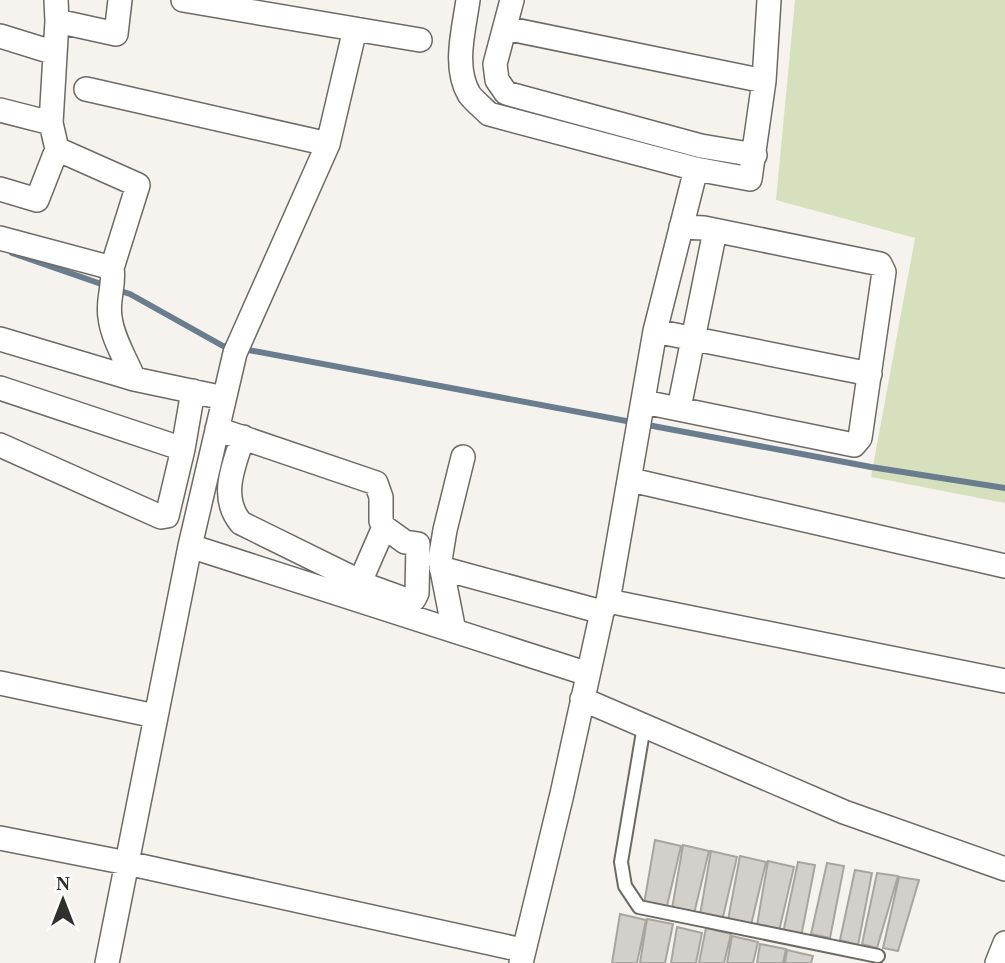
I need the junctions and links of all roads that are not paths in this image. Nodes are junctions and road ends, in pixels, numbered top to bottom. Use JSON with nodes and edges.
{"nodes":[{"id":1,"x":120,"y":0,"type":"edge"},
{"id":2,"x":183,"y":0,"type":"edge"},
{"id":3,"x":468,"y":0,"type":"edge"},
{"id":4,"x":512,"y":0,"type":"edge"},
{"id":5,"x":769,"y":0,"type":"edge"},
{"id":6,"x":57,"y":10,"type":"edge"},
{"id":7,"x":505,"y":28,"type":"junction"},
{"id":8,"x":355,"y":29,"type":"junction"},
{"id":9,"x":0,"y":36,"type":"edge"},
{"id":10,"x":420,"y":40,"type":"dead end"},
{"id":11,"x":55,"y":53,"type":"junction"},
{"id":12,"x":764,"y":81,"type":"junction"},
{"id":13,"x":86,"y":89,"type":"dead end"},
{"id":14,"x":0,"y":110,"type":"edge"},
{"id":15,"x":51,"y":123,"type":"junction"},
{"id":16,"x":328,"y":144,"type":"junction"},
{"id":17,"x":57,"y":149,"type":"junction"},
{"id":18,"x":755,"y":155,"type":"junction"},
{"id":19,"x":696,"y":169,"type":"junction"},
{"id":20,"x":0,"y":189,"type":"edge"},
{"id":21,"x":681,"y":228,"type":"junction"},
{"id":22,"x":715,"y":230,"type":"junction"},
{"id":23,"x":0,"y":238,"type":"edge"},
{"id":24,"x":113,"y":271,"type":"junction"},
{"id":25,"x":655,"y":331,"type":"junction"},
{"id":26,"x":694,"y":338,"type":"junction"},
{"id":27,"x":0,"y":339,"type":"edge"},
{"id":28,"x":870,"y":374,"type":"junction"},
{"id":29,"x":134,"y":379,"type":"junction"},
{"id":30,"x":0,"y":388,"type":"edge"},
{"id":31,"x":192,"y":391,"type":"junction"},
{"id":32,"x":224,"y":398,"type":"junction"},
{"id":33,"x":643,"y":405,"type":"junction"},
{"id":34,"x":679,"y":408,"type":"junction"},
{"id":35,"x":217,"y":429,"type":"junction"},
{"id":36,"x":243,"y":437,"type":"junction"},
{"id":37,"x":0,"y":445,"type":"edge"},
{"id":38,"x":183,"y":449,"type":"junction"},
{"id":39,"x":463,"y":457,"type":"dead end"},
{"id":40,"x":631,"y":480,"type":"junction"},
{"id":41,"x":384,"y":527,"type":"junction"},
{"id":42,"x":190,"y":546,"type":"junction"},
{"id":43,"x":1005,"y":566,"type":"edge"},
{"id":44,"x":442,"y":568,"type":"junction"},
{"id":45,"x":365,"y":591,"type":"junction"},
{"id":46,"x":605,"y":607,"type":"junction"},
{"id":47,"x":454,"y":631,"type":"junction"},
{"id":48,"x":588,"y":674,"type":"junction"},
{"id":49,"x":1005,"y":681,"type":"edge"},
{"id":50,"x":0,"y":683,"type":"edge"},
{"id":51,"x":582,"y":699,"type":"junction"},
{"id":52,"x":155,"y":716,"type":"junction"},
{"id":53,"x":644,"y":726,"type":"junction"},
{"id":54,"x":0,"y":838,"type":"edge"},
{"id":55,"x":1003,"y":861,"type":"edge"},
{"id":56,"x":127,"y":863,"type":"junction"},
{"id":57,"x":1005,"y":943,"type":"edge"},
{"id":58,"x":522,"y":956,"type":"edge"},
{"id":59,"x":878,"y":956,"type":"dead end"},
{"id":60,"x":107,"y":963,"type":"edge"},
{"id":61,"x":997,"y":963,"type":"edge"}],
"edges":[{"from":1,"to":6,"type":"street"},
{"from":2,"to":8,"type":"street"},
{"from":3,"to":19,"type":"street"},
{"from":4,"to":7,"type":"street"},
{"from":5,"to":12,"type":"street"},
{"from":6,"to":11,"type":"street"},
{"from":7,"to":12,"type":"street"},
{"from":7,"to":18,"type":"street"},
{"from":8,"to":10,"type":"street"},
{"from":8,"to":16,"type":"street"},
{"from":9,"to":11,"type":"street"},
{"from":11,"to":15,"type":"street"},
{"from":12,"to":18,"type":"street"},
{"from":13,"to":16,"type":"street"},
{"from":14,"to":15,"type":"street"},
{"from":15,"to":17,"type":"street"},
{"from":16,"to":32,"type":"street"},
{"from":17,"to":20,"type":"street"},
{"from":17,"to":24,"type":"street"},
{"from":18,"to":19,"type":"street"},
{"from":19,"to":21,"type":"street"},
{"from":21,"to":22,"type":"street"},
{"from":21,"to":25,"type":"street"},
{"from":22,"to":26,"type":"street"},
{"from":22,"to":28,"type":"street"},
{"from":23,"to":24,"type":"street"},
{"from":24,"to":29,"type":"street"},
{"from":25,"to":26,"type":"street"},
{"from":25,"to":33,"type":"street"},
{"from":26,"to":28,"type":"street"},
{"from":26,"to":34,"type":"street"},
{"from":27,"to":29,"type":"street"},
{"from":28,"to":34,"type":"street"},
{"from":29,"to":31,"type":"street"},
{"from":30,"to":38,"type":"street"},
{"from":31,"to":32,"type":"street"},
{"from":31,"to":38,"type":"street"},
{"from":32,"to":35,"type":"street"},
{"from":33,"to":34,"type":"street"},
{"from":33,"to":40,"type":"street"},
{"from":35,"to":36,"type":"street"},
{"from":35,"to":42,"type":"street"},
{"from":36,"to":41,"type":"street"},
{"from":36,"to":45,"type":"street"},
{"from":37,"to":38,"type":"street"},
{"from":39,"to":44,"type":"street"},
{"from":40,"to":43,"type":"street"},
{"from":40,"to":46,"type":"street"},
{"from":41,"to":45,"type":"street"},
{"from":41,"to":45,"type":"street"},
{"from":42,"to":45,"type":"street"},
{"from":42,"to":52,"type":"street"},
{"from":44,"to":46,"type":"street"},
{"from":44,"to":47,"type":"street"},
{"from":45,"to":47,"type":"street"},
{"from":46,"to":48,"type":"street"},
{"from":46,"to":49,"type":"street"},
{"from":47,"to":48,"type":"street"},
{"from":48,"to":51,"type":"street"},
{"from":50,"to":52,"type":"street"},
{"from":51,"to":53,"type":"street"},
{"from":51,"to":58,"type":"street"},
{"from":52,"to":56,"type":"street"},
{"from":53,"to":55,"type":"street"},
{"from":53,"to":59,"type":"lane"},
{"from":54,"to":56,"type":"street"},
{"from":56,"to":58,"type":"street"},
{"from":56,"to":60,"type":"street"},
{"from":57,"to":61,"type":"street"}]}
